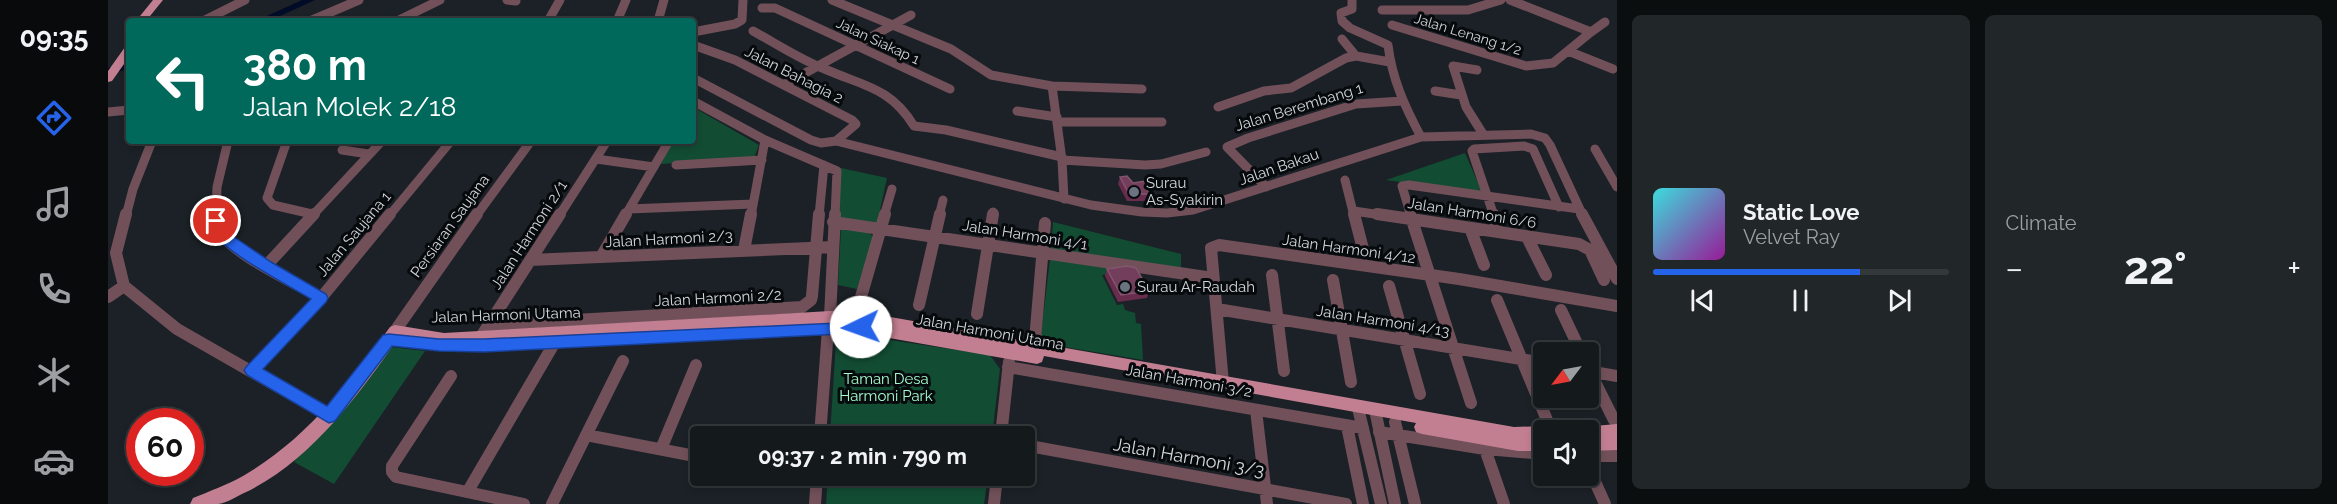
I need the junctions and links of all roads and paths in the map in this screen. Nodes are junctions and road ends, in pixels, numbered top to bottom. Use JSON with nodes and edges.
{"nodes":[{"id":1,"x":158,"y":0,"type":"edge"},
{"id":2,"x":166,"y":0,"type":"edge"},
{"id":3,"x":244,"y":0,"type":"edge"},
{"id":4,"x":359,"y":0,"type":"edge"},
{"id":5,"x":440,"y":0,"type":"edge"},
{"id":6,"x":507,"y":0,"type":"edge"},
{"id":7,"x":560,"y":0,"type":"edge"},
{"id":8,"x":626,"y":0,"type":"edge"},
{"id":9,"x":664,"y":0,"type":"edge"},
{"id":10,"x":743,"y":0,"type":"edge"},
{"id":11,"x":832,"y":0,"type":"edge"},
{"id":12,"x":1352,"y":0,"type":"edge"},
{"id":13,"x":1501,"y":0,"type":"edge"},
{"id":14,"x":1510,"y":0,"type":"edge"},
{"id":15,"x":516,"y":1,"type":"edge"},
{"id":16,"x":762,"y":8,"type":"dead end"},
{"id":17,"x":1382,"y":10,"type":"dead end"},
{"id":18,"x":911,"y":15,"type":"dead end"},
{"id":19,"x":143,"y":18,"type":"edge"},
{"id":20,"x":152,"y":18,"type":"edge"},
{"id":21,"x":209,"y":18,"type":"edge"},
{"id":22,"x":317,"y":18,"type":"edge"},
{"id":23,"x":405,"y":18,"type":"edge"},
{"id":24,"x":551,"y":18,"type":"edge"},
{"id":25,"x":618,"y":18,"type":"edge"},
{"id":26,"x":659,"y":18,"type":"edge"},
{"id":27,"x":1605,"y":22,"type":"dead end"},
{"id":28,"x":1392,"y":25,"type":"dead end"},
{"id":29,"x":893,"y":27,"type":"junction"},
{"id":30,"x":696,"y":31,"type":"edge"},
{"id":31,"x":753,"y":31,"type":"dead end"},
{"id":32,"x":1591,"y":32,"type":"junction"},
{"id":33,"x":1342,"y":39,"type":"dead end"},
{"id":34,"x":126,"y":44,"type":"edge"},
{"id":35,"x":696,"y":46,"type":"edge"},
{"id":36,"x":854,"y":46,"type":"junction"},
{"id":37,"x":1568,"y":51,"type":"junction"},
{"id":38,"x":1356,"y":56,"type":"junction"},
{"id":39,"x":113,"y":64,"type":"edge"},
{"id":40,"x":1391,"y":65,"type":"junction"},
{"id":41,"x":818,"y":66,"type":"junction"},
{"id":42,"x":1477,"y":70,"type":"dead end"},
{"id":43,"x":1616,"y":71,"type":"edge"},
{"id":44,"x":108,"y":79,"type":"edge"},
{"id":45,"x":696,"y":80,"type":"edge"},
{"id":46,"x":785,"y":84,"type":"junction"},
{"id":47,"x":1057,"y":86,"type":"junction"},
{"id":48,"x":950,"y":89,"type":"dead end"},
{"id":49,"x":1142,"y":89,"type":"dead end"},
{"id":50,"x":1435,"y":91,"type":"dead end"},
{"id":51,"x":1461,"y":95,"type":"junction"},
{"id":52,"x":1402,"y":101,"type":"junction"},
{"id":53,"x":696,"y":104,"type":"edge"},
{"id":54,"x":1218,"y":107,"type":"dead end"},
{"id":55,"x":126,"y":110,"type":"edge"},
{"id":56,"x":1017,"y":111,"type":"dead end"},
{"id":57,"x":108,"y":112,"type":"edge"},
{"id":58,"x":1060,"y":121,"type":"junction"},
{"id":59,"x":1162,"y":122,"type":"dead end"},
{"id":60,"x":1483,"y":134,"type":"junction"},
{"id":61,"x":1421,"y":137,"type":"junction"},
{"id":62,"x":765,"y":140,"type":"junction"},
{"id":63,"x":836,"y":141,"type":"junction"},
{"id":64,"x":151,"y":144,"type":"edge"},
{"id":65,"x":227,"y":144,"type":"edge"},
{"id":66,"x":287,"y":144,"type":"edge"},
{"id":67,"x":379,"y":144,"type":"edge"},
{"id":68,"x":449,"y":144,"type":"edge"},
{"id":69,"x":529,"y":144,"type":"edge"},
{"id":70,"x":605,"y":144,"type":"edge"},
{"id":71,"x":667,"y":144,"type":"edge"},
{"id":72,"x":1595,"y":149,"type":"dead end"},
{"id":73,"x":342,"y":150,"type":"dead end"},
{"id":74,"x":1206,"y":152,"type":"dead end"},
{"id":75,"x":369,"y":154,"type":"junction"},
{"id":76,"x":596,"y":159,"type":"junction"},
{"id":77,"x":762,"y":160,"type":"junction"},
{"id":78,"x":1064,"y":160,"type":"junction"},
{"id":79,"x":676,"y":165,"type":"dead end"},
{"id":80,"x":824,"y":165,"type":"junction"},
{"id":81,"x":654,"y":167,"type":"junction"},
{"id":82,"x":1345,"y":180,"type":"dead end"},
{"id":83,"x":1265,"y":187,"type":"junction"},
{"id":84,"x":1617,"y":187,"type":"edge"},
{"id":85,"x":892,"y":189,"type":"dead end"},
{"id":86,"x":1489,"y":198,"type":"junction"},
{"id":87,"x":1064,"y":199,"type":"junction"},
{"id":88,"x":943,"y":200,"type":"dead end"},
{"id":89,"x":753,"y":204,"type":"junction"},
{"id":90,"x":1559,"y":207,"type":"junction"},
{"id":91,"x":629,"y":209,"type":"junction"},
{"id":92,"x":1578,"y":209,"type":"junction"},
{"id":93,"x":1354,"y":211,"type":"junction"},
{"id":94,"x":993,"y":212,"type":"dead end"},
{"id":95,"x":312,"y":214,"type":"junction"},
{"id":96,"x":1411,"y":219,"type":"junction"},
{"id":97,"x":833,"y":222,"type":"junction"},
{"id":98,"x":1045,"y":223,"type":"dead end"},
{"id":99,"x":1470,"y":228,"type":"junction"},
{"id":100,"x":882,"y":229,"type":"junction"},
{"id":101,"x":1498,"y":232,"type":"junction"},
{"id":102,"x":936,"y":237,"type":"junction"},
{"id":103,"x":1527,"y":237,"type":"junction"},
{"id":104,"x":988,"y":245,"type":"junction"},
{"id":105,"x":832,"y":248,"type":"junction"},
{"id":106,"x":814,"y":249,"type":"junction"},
{"id":107,"x":1364,"y":249,"type":"dead end"},
{"id":108,"x":744,"y":250,"type":"junction"},
{"id":109,"x":1042,"y":253,"type":"junction"},
{"id":110,"x":601,"y":257,"type":"junction"},
{"id":111,"x":530,"y":261,"type":"junction"},
{"id":112,"x":1484,"y":265,"type":"dead end"},
{"id":113,"x":266,"y":266,"type":"junction"},
{"id":114,"x":1272,"y":275,"type":"dead end"},
{"id":115,"x":1428,"y":275,"type":"junction"},
{"id":116,"x":1546,"y":275,"type":"dead end"},
{"id":117,"x":1213,"y":279,"type":"junction"},
{"id":118,"x":1617,"y":279,"type":"edge"},
{"id":119,"x":1333,"y":280,"type":"dead end"},
{"id":120,"x":1604,"y":280,"type":"dead end"},
{"id":121,"x":124,"y":286,"type":"junction"},
{"id":122,"x":1389,"y":286,"type":"dead end"},
{"id":123,"x":108,"y":297,"type":"edge"},
{"id":124,"x":861,"y":297,"type":"dead end"},
{"id":125,"x":321,"y":298,"type":"junction"},
{"id":126,"x":1497,"y":300,"type":"dead end"},
{"id":127,"x":919,"y":305,"type":"dead end"},
{"id":128,"x":1617,"y":306,"type":"edge"},
{"id":129,"x":1217,"y":309,"type":"junction"},
{"id":130,"x":1561,"y":310,"type":"dead end"},
{"id":131,"x":977,"y":314,"type":"dead end"},
{"id":132,"x":1277,"y":319,"type":"junction"},
{"id":133,"x":829,"y":323,"type":"junction"},
{"id":134,"x":1340,"y":330,"type":"junction"},
{"id":135,"x":392,"y":335,"type":"junction"},
{"id":136,"x":481,"y":336,"type":"junction"},
{"id":137,"x":1035,"y":340,"type":"dead end"},
{"id":138,"x":1404,"y":340,"type":"junction"},
{"id":139,"x":555,"y":342,"type":"junction"},
{"id":140,"x":1576,"y":342,"type":"edge"},
{"id":141,"x":1452,"y":348,"type":"junction"},
{"id":142,"x":1010,"y":355,"type":"junction"},
{"id":143,"x":1523,"y":360,"type":"junction"},
{"id":144,"x":623,"y":361,"type":"dead end"},
{"id":145,"x":1533,"y":361,"type":"edge"},
{"id":146,"x":696,"y":364,"type":"dead end"},
{"id":147,"x":252,"y":370,"type":"junction"},
{"id":148,"x":1284,"y":371,"type":"dead end"},
{"id":149,"x":1599,"y":372,"type":"edge"},
{"id":150,"x":451,"y":376,"type":"dead end"},
{"id":151,"x":1617,"y":376,"type":"edge"},
{"id":152,"x":1351,"y":382,"type":"dead end"},
{"id":153,"x":1223,"y":383,"type":"junction"},
{"id":154,"x":1599,"y":392,"type":"edge"},
{"id":155,"x":1419,"y":394,"type":"dead end"},
{"id":156,"x":1471,"y":403,"type":"dead end"},
{"id":157,"x":1256,"y":410,"type":"junction"},
{"id":158,"x":329,"y":416,"type":"junction"},
{"id":159,"x":1366,"y":420,"type":"junction"},
{"id":160,"x":1543,"y":420,"type":"edge"},
{"id":161,"x":821,"y":426,"type":"edge"},
{"id":162,"x":1002,"y":426,"type":"edge"},
{"id":163,"x":1615,"y":426,"type":"edge"},
{"id":164,"x":1397,"y":428,"type":"junction"},
{"id":165,"x":1533,"y":430,"type":"edge"},
{"id":166,"x":1599,"y":430,"type":"edge"},
{"id":167,"x":586,"y":435,"type":"junction"},
{"id":168,"x":1617,"y":443,"type":"edge"},
{"id":169,"x":1533,"y":444,"type":"edge"},
{"id":170,"x":1599,"y":444,"type":"edge"},
{"id":171,"x":1035,"y":447,"type":"edge"},
{"id":172,"x":661,"y":449,"type":"junction"},
{"id":173,"x":1485,"y":449,"type":"junction"},
{"id":174,"x":1533,"y":453,"type":"edge"},
{"id":175,"x":690,"y":455,"type":"edge"},
{"id":176,"x":1599,"y":456,"type":"edge"},
{"id":177,"x":1617,"y":456,"type":"edge"},
{"id":178,"x":816,"y":486,"type":"edge"},
{"id":179,"x":996,"y":486,"type":"edge"},
{"id":180,"x":1597,"y":486,"type":"edge"},
{"id":181,"x":1265,"y":489,"type":"junction"},
{"id":182,"x":468,"y":491,"type":"junction"},
{"id":183,"x":199,"y":504,"type":"edge"},
{"id":184,"x":524,"y":504,"type":"edge"},
{"id":185,"x":552,"y":504,"type":"edge"},
{"id":186,"x":815,"y":504,"type":"edge"},
{"id":187,"x":994,"y":504,"type":"edge"},
{"id":188,"x":1267,"y":504,"type":"edge"},
{"id":189,"x":1346,"y":504,"type":"edge"},
{"id":190,"x":1363,"y":504,"type":"edge"},
{"id":191,"x":1381,"y":504,"type":"edge"},
{"id":192,"x":1395,"y":504,"type":"edge"},
{"id":193,"x":1415,"y":504,"type":"edge"},
{"id":194,"x":1504,"y":504,"type":"edge"},
{"id":195,"x":1605,"y":504,"type":"edge"}],
"edges":[{"from":1,"to":19,"type":"main road"},
{"from":2,"to":20,"type":"main road"},
{"from":3,"to":21,"type":"street"},
{"from":4,"to":22,"type":"street"},
{"from":5,"to":23,"type":"street"},
{"from":6,"to":15,"type":"street"},
{"from":7,"to":24,"type":"street"},
{"from":8,"to":25,"type":"street"},
{"from":9,"to":26,"type":"street"},
{"from":10,"to":30,"type":"street"},
{"from":11,"to":29,"type":"street"},
{"from":12,"to":40,"type":"street"},
{"from":13,"to":17,"type":"street"},
{"from":14,"to":32,"type":"street"},
{"from":16,"to":36,"type":"street","name":"Jalan Siakap 1"},
{"from":18,"to":29,"type":"street"},
{"from":27,"to":32,"type":"street","name":"Jalan Lenang 1/2"},
{"from":28,"to":37,"type":"street","name":"Jalan Lenang 1/2"},
{"from":29,"to":36,"type":"street"},
{"from":29,"to":47,"type":"street"},
{"from":31,"to":41,"type":"street"},
{"from":32,"to":37,"type":"street","name":"Jalan Lenang 1/2"},
{"from":33,"to":38,"type":"street"},
{"from":34,"to":39,"type":"main road"},
{"from":35,"to":46,"type":"street","name":"Jalan Bahagia 2"},
{"from":36,"to":41,"type":"street"},
{"from":36,"to":48,"type":"street","name":"Jalan Siakap 1"},
{"from":37,"to":43,"type":"street"},
{"from":38,"to":40,"type":"street"},
{"from":38,"to":54,"type":"street"},
{"from":39,"to":44,"type":"main road"},
{"from":40,"to":52,"type":"street"},
{"from":41,"to":46,"type":"street"},
{"from":41,"to":78,"type":"street"},
{"from":42,"to":51,"type":"street"},
{"from":45,"to":63,"type":"street","name":"Jalan Bakau"},
{"from":46,"to":63,"type":"street","name":"Jalan Bahagia 2"},
{"from":47,"to":49,"type":"street"},
{"from":47,"to":58,"type":"street"},
{"from":50,"to":51,"type":"street"},
{"from":51,"to":60,"type":"street"},
{"from":52,"to":61,"type":"street"},
{"from":52,"to":83,"type":"street","name":"Jalan Berembang 1"},
{"from":53,"to":62,"type":"street"},
{"from":55,"to":57,"type":"street"},
{"from":56,"to":58,"type":"street"},
{"from":58,"to":59,"type":"street"},
{"from":58,"to":78,"type":"street"},
{"from":60,"to":61,"type":"street","name":"Jalan Bakau"},
{"from":60,"to":92,"type":"street","name":"Jalan Bakau"},
{"from":61,"to":83,"type":"street","name":"Jalan Bakau"},
{"from":62,"to":77,"type":"street"},
{"from":62,"to":80,"type":"street"},
{"from":63,"to":87,"type":"street","name":"Jalan Bakau"},
{"from":64,"to":121,"type":"street"},
{"from":65,"to":113,"type":"street"},
{"from":66,"to":95,"type":"street"},
{"from":67,"to":75,"type":"street"},
{"from":68,"to":125,"type":"street","name":"Jalan Saujana 1"},
{"from":69,"to":135,"type":"street","name":"Persiaran Saujana"},
{"from":70,"to":76,"type":"street","name":"Jalan Harmoni 2/1"},
{"from":71,"to":81,"type":"street"},
{"from":72,"to":84,"type":"street"},
{"from":73,"to":75,"type":"street"},
{"from":74,"to":78,"type":"street"},
{"from":75,"to":95,"type":"street"},
{"from":76,"to":81,"type":"street"},
{"from":76,"to":111,"type":"street","name":"Jalan Harmoni 2/1"},
{"from":77,"to":79,"type":"street"},
{"from":77,"to":89,"type":"street"},
{"from":78,"to":87,"type":"street"},
{"from":80,"to":97,"type":"street"},
{"from":80,"to":106,"type":"street","name":"Jalan Harmoni 2/2"},
{"from":81,"to":91,"type":"street"},
{"from":82,"to":93,"type":"street"},
{"from":83,"to":87,"type":"street","name":"Jalan Bakau"},
{"from":85,"to":100,"type":"street"},
{"from":86,"to":90,"type":"street"},
{"from":86,"to":90,"type":"street"},
{"from":86,"to":96,"type":"street"},
{"from":86,"to":101,"type":"street"},
{"from":88,"to":102,"type":"street"},
{"from":89,"to":91,"type":"street"},
{"from":89,"to":108,"type":"street"},
{"from":90,"to":92,"type":"street"},
{"from":91,"to":110,"type":"street"},
{"from":92,"to":118,"type":"street"},
{"from":93,"to":96,"type":"street","name":"Jalan Harmoni 6/6"},
{"from":93,"to":107,"type":"street"},
{"from":94,"to":104,"type":"street"},
{"from":95,"to":113,"type":"street"},
{"from":96,"to":99,"type":"street","name":"Jalan Harmoni 6/6"},
{"from":96,"to":115,"type":"street"},
{"from":97,"to":100,"type":"street","name":"Jalan Harmoni 4/1"},
{"from":97,"to":105,"type":"street"},
{"from":98,"to":109,"type":"street"},
{"from":99,"to":101,"type":"street","name":"Jalan Harmoni 6/6"},
{"from":99,"to":112,"type":"street"},
{"from":100,"to":102,"type":"street","name":"Jalan Harmoni 4/1"},
{"from":100,"to":124,"type":"street"},
{"from":101,"to":103,"type":"street","name":"Jalan Harmoni 6/6"},
{"from":102,"to":104,"type":"street","name":"Jalan Harmoni 4/1"},
{"from":102,"to":127,"type":"street"},
{"from":103,"to":116,"type":"street"},
{"from":103,"to":120,"type":"street","name":"Jalan Harmoni 6/6"},
{"from":104,"to":109,"type":"street","name":"Jalan Harmoni 4/1"},
{"from":104,"to":131,"type":"street"},
{"from":105,"to":106,"type":"street","name":"Jalan Harmoni 2/3"},
{"from":105,"to":133,"type":"street"},
{"from":106,"to":108,"type":"street","name":"Jalan Harmoni 2/3"},
{"from":106,"to":136,"type":"street","name":"Jalan Harmoni 2/2"},
{"from":108,"to":110,"type":"street","name":"Jalan Harmoni 2/3"},
{"from":109,"to":117,"type":"street","name":"Jalan Harmoni 4/1"},
{"from":109,"to":137,"type":"street"},
{"from":110,"to":111,"type":"street","name":"Jalan Harmoni 2/3"},
{"from":111,"to":136,"type":"street","name":"Jalan Harmoni 2/1"},
{"from":113,"to":125,"type":"street"},
{"from":114,"to":132,"type":"street"},
{"from":115,"to":117,"type":"street","name":"Jalan Harmoni 4/12"},
{"from":115,"to":128,"type":"street","name":"Jalan Harmoni 4/12"},
{"from":115,"to":141,"type":"street"},
{"from":117,"to":129,"type":"street","name":"Jalan Harmoni 4/12"},
{"from":119,"to":134,"type":"street"},
{"from":121,"to":123,"type":"street"},
{"from":121,"to":147,"type":"street"},
{"from":122,"to":138,"type":"street"},
{"from":125,"to":147,"type":"street","name":"Jalan Saujana 1"},
{"from":126,"to":143,"type":"street"},
{"from":129,"to":132,"type":"street","name":"Jalan Harmoni 4/13"},
{"from":129,"to":153,"type":"street","name":"Jalan Harmoni 4/12"},
{"from":130,"to":140,"type":"street"},
{"from":132,"to":134,"type":"street","name":"Jalan Harmoni 4/13"},
{"from":132,"to":148,"type":"street"},
{"from":133,"to":136,"type":"main road","name":"Jalan Harmoni Utama"},
{"from":133,"to":139,"type":"main road","name":"Jalan Harmoni Utama"},
{"from":133,"to":142,"type":"main road","name":"Jalan Harmoni Utama"},
{"from":133,"to":161,"type":"street"},
{"from":134,"to":138,"type":"street","name":"Jalan Harmoni 4/13"},
{"from":134,"to":152,"type":"street"},
{"from":135,"to":136,"type":"main road","name":"Jalan Harmoni Utama"},
{"from":135,"to":158,"type":"main road"},
{"from":136,"to":139,"type":"main road","name":"Jalan Harmoni Utama"},
{"from":138,"to":141,"type":"street","name":"Jalan Harmoni 4/13"},
{"from":138,"to":155,"type":"street"},
{"from":139,"to":182,"type":"street"},
{"from":141,"to":143,"type":"street","name":"Jalan Harmoni 4/13"},
{"from":141,"to":156,"type":"street"},
{"from":142,"to":153,"type":"main road","name":"Jalan Harmoni Utama"},
{"from":142,"to":157,"type":"street","name":"Jalan Harmoni 3/2"},
{"from":142,"to":159,"type":"main road","name":"Jalan Harmoni Utama"},
{"from":142,"to":162,"type":"street"},
{"from":143,"to":145,"type":"street","name":"Jalan Harmoni 4/13"},
{"from":143,"to":160,"type":"street"},
{"from":144,"to":167,"type":"street"},
{"from":146,"to":172,"type":"street"},
{"from":147,"to":158,"type":"street"},
{"from":149,"to":151,"type":"street"},
{"from":150,"to":182,"type":"street"},
{"from":153,"to":159,"type":"main road","name":"Jalan Harmoni Utama"},
{"from":154,"to":163,"type":"street"},
{"from":157,"to":159,"type":"street","name":"Jalan Harmoni 3/2"},
{"from":157,"to":181,"type":"street"},
{"from":158,"to":183,"type":"main road"},
{"from":159,"to":164,"type":"main road","name":"Jalan Harmoni Utama"},
{"from":159,"to":165,"type":"main road","name":"Jalan Harmoni Utama"},
{"from":159,"to":190,"type":"street"},
{"from":159,"to":191,"type":"street"},
{"from":159,"to":192,"type":"street"},
{"from":163,"to":166,"type":"main road"},
{"from":164,"to":169,"type":"main road","name":"Jalan Harmoni Utama"},
{"from":164,"to":173,"type":"street"},
{"from":164,"to":193,"type":"street"},
{"from":167,"to":172,"type":"street"},
{"from":167,"to":185,"type":"street"},
{"from":168,"to":170,"type":"main road"},
{"from":171,"to":181,"type":"street","name":"Jalan Harmoni 3/3"},
{"from":172,"to":175,"type":"street"},
{"from":173,"to":174,"type":"street"},
{"from":173,"to":194,"type":"street"},
{"from":176,"to":177,"type":"street"},
{"from":178,"to":186,"type":"street"},
{"from":179,"to":187,"type":"street"},
{"from":180,"to":195,"type":"street"},
{"from":181,"to":188,"type":"street"},
{"from":181,"to":189,"type":"street","name":"Jalan Harmoni 3/3"},
{"from":182,"to":184,"type":"street"}]}
